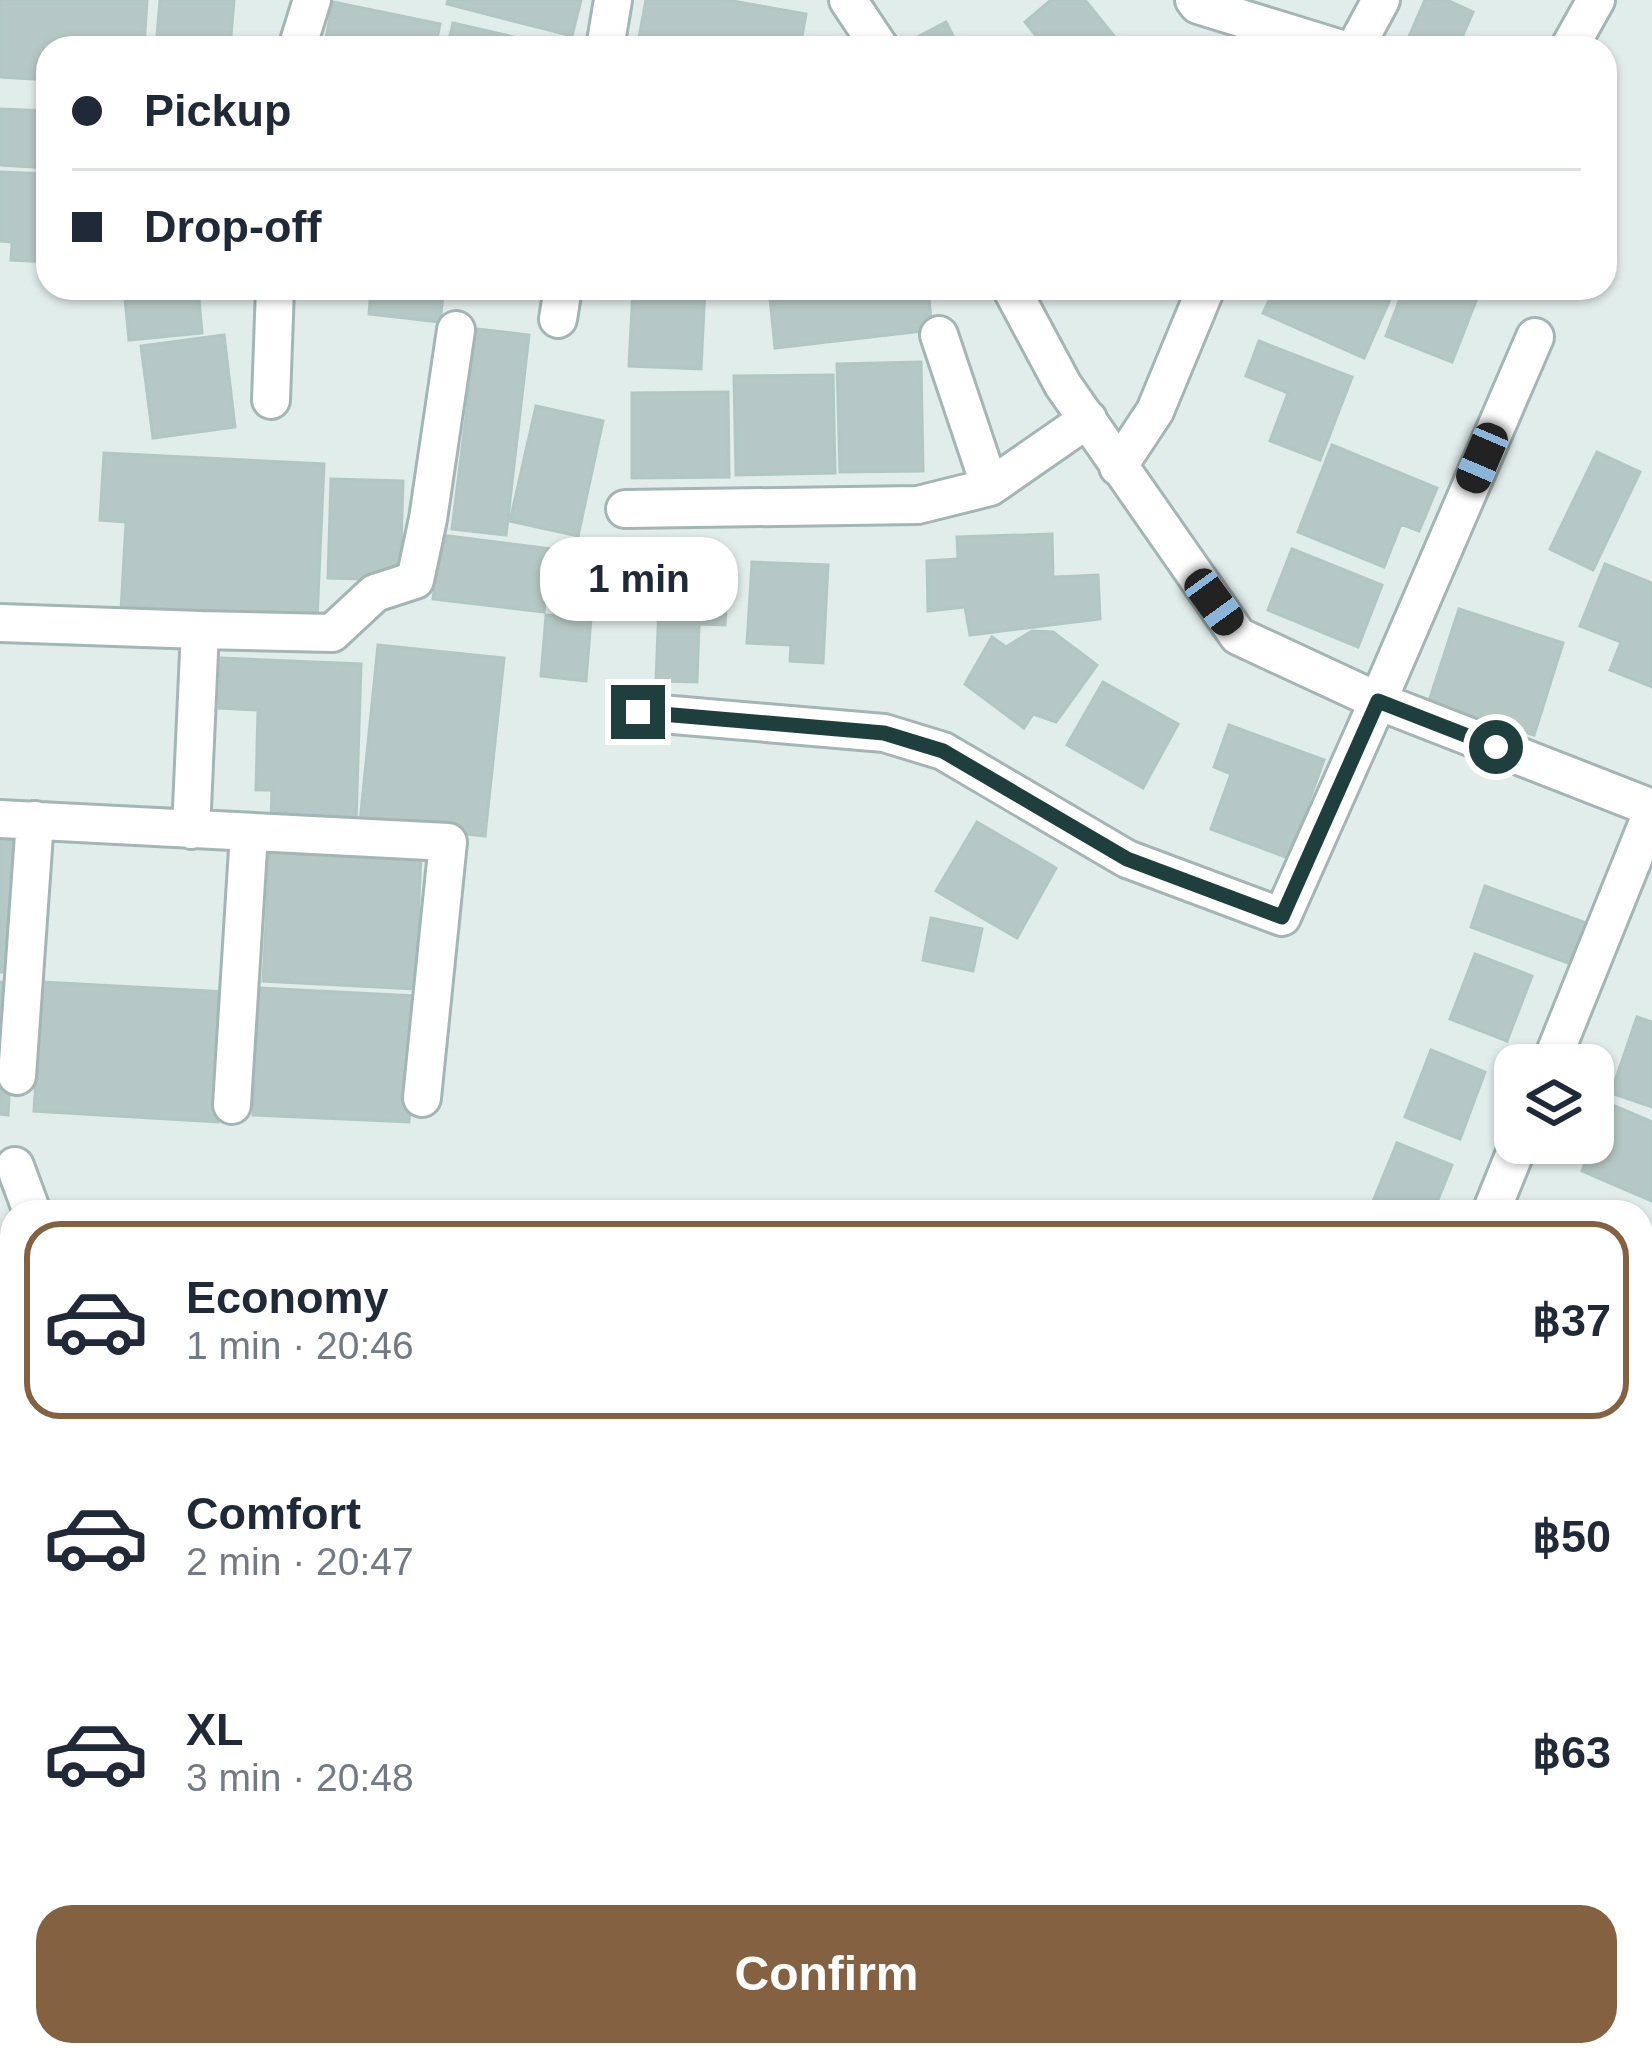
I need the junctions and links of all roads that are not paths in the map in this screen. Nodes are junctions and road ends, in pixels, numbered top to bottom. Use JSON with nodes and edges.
{"nodes":[{"id":1,"x":312,"y":0,"type":"edge"},
{"id":2,"x":613,"y":0,"type":"edge"},
{"id":3,"x":848,"y":0,"type":"edge"},
{"id":4,"x":1194,"y":0,"type":"edge"},
{"id":5,"x":1381,"y":0,"type":"edge"},
{"id":6,"x":1596,"y":0,"type":"edge"},
{"id":7,"x":301,"y":36,"type":"edge"},
{"id":8,"x":607,"y":36,"type":"edge"},
{"id":9,"x":872,"y":36,"type":"edge"},
{"id":10,"x":1299,"y":36,"type":"edge"},
{"id":11,"x":1362,"y":36,"type":"edge"},
{"id":12,"x":1576,"y":36,"type":"edge"},
{"id":13,"x":275,"y":300,"type":"edge"},
{"id":14,"x":1017,"y":300,"type":"edge"},
{"id":15,"x":1201,"y":300,"type":"edge"},
{"id":16,"x":456,"y":330,"type":"dead end"},
{"id":17,"x":939,"y":334,"type":"dead end"},
{"id":18,"x":1534,"y":337,"type":"dead end"},
{"id":19,"x":271,"y":400,"type":"dead end"},
{"id":20,"x":1088,"y":419,"type":"junction"},
{"id":21,"x":1118,"y":466,"type":"junction"},
{"id":22,"x":990,"y":487,"type":"junction"},
{"id":23,"x":625,"y":509,"type":"dead end"},
{"id":24,"x":0,"y":623,"type":"edge"},
{"id":25,"x":200,"y":630,"type":"junction"},
{"id":26,"x":1378,"y":701,"type":"junction"},
{"id":27,"x":638,"y":712,"type":"dead end"},
{"id":28,"x":1652,"y":810,"type":"edge"},
{"id":29,"x":18,"y":819,"type":"edge"},
{"id":30,"x":191,"y":830,"type":"junction"},
{"id":31,"x":249,"y":833,"type":"junction"},
{"id":32,"x":1558,"y":1044,"type":"edge"},
{"id":33,"x":17,"y":1076,"type":"dead end"},
{"id":34,"x":422,"y":1098,"type":"dead end"},
{"id":35,"x":232,"y":1105,"type":"dead end"},
{"id":36,"x":1511,"y":1164,"type":"edge"},
{"id":37,"x":14,"y":1166,"type":"dead end"},
{"id":38,"x":27,"y":1200,"type":"edge"},
{"id":39,"x":1497,"y":1200,"type":"edge"}],
"edges":[{"from":1,"to":7,"type":"street"},
{"from":2,"to":8,"type":"street"},
{"from":3,"to":9,"type":"street"},
{"from":4,"to":10,"type":"street"},
{"from":5,"to":11,"type":"street"},
{"from":6,"to":12,"type":"street"},
{"from":13,"to":19,"type":"street"},
{"from":14,"to":20,"type":"street"},
{"from":15,"to":21,"type":"street"},
{"from":16,"to":25,"type":"street"},
{"from":17,"to":22,"type":"street"},
{"from":18,"to":26,"type":"street"},
{"from":20,"to":21,"type":"street"},
{"from":20,"to":22,"type":"street"},
{"from":21,"to":26,"type":"street"},
{"from":22,"to":23,"type":"street"},
{"from":24,"to":25,"type":"street"},
{"from":25,"to":30,"type":"street"},
{"from":26,"to":27,"type":"street"},
{"from":26,"to":28,"type":"street"},
{"from":28,"to":32,"type":"street"},
{"from":29,"to":30,"type":"street"},
{"from":29,"to":33,"type":"street"},
{"from":30,"to":31,"type":"street"},
{"from":31,"to":34,"type":"street"},
{"from":31,"to":35,"type":"street"},
{"from":36,"to":39,"type":"street"},
{"from":37,"to":38,"type":"street"}]}
